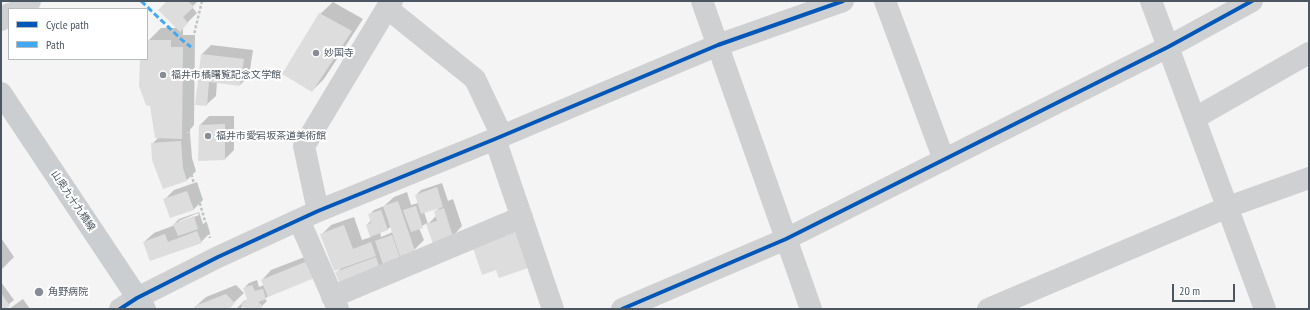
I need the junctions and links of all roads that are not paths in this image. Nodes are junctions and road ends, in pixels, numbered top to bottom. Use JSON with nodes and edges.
{"nodes":[{"id":1,"x":30,"y":1,"type":"edge"},
{"id":2,"x":702,"y":1,"type":"edge"},
{"id":3,"x":843,"y":1,"type":"edge"},
{"id":4,"x":885,"y":1,"type":"edge"},
{"id":5,"x":1151,"y":1,"type":"edge"},
{"id":6,"x":1252,"y":1,"type":"edge"},
{"id":7,"x":389,"y":5,"type":"edge"},
{"id":8,"x":20,"y":8,"type":"edge"},
{"id":9,"x":718,"y":45,"type":"junction"},
{"id":10,"x":1168,"y":47,"type":"junction"},
{"id":11,"x":1309,"y":52,"type":"edge"},
{"id":12,"x":1,"y":93,"type":"edge"},
{"id":13,"x":1195,"y":118,"type":"junction"},
{"id":14,"x":498,"y":138,"type":"junction"},
{"id":15,"x":944,"y":160,"type":"junction"},
{"id":16,"x":1309,"y":178,"type":"edge"},
{"id":17,"x":1228,"y":207,"type":"junction"},
{"id":18,"x":318,"y":211,"type":"junction"},
{"id":19,"x":522,"y":217,"type":"junction"},
{"id":20,"x":299,"y":220,"type":"junction"},
{"id":21,"x":786,"y":239,"type":"junction"},
{"id":22,"x":335,"y":303,"type":"edge"},
{"id":23,"x":134,"y":305,"type":"edge"},
{"id":24,"x":553,"y":309,"type":"edge"},
{"id":25,"x":622,"y":309,"type":"edge"},
{"id":26,"x":811,"y":309,"type":"edge"},
{"id":27,"x":988,"y":309,"type":"edge"},
{"id":28,"x":1265,"y":309,"type":"edge"}],
"edges":[{"from":1,"to":8,"type":"street"},
{"from":2,"to":9,"type":"street"},
{"from":3,"to":9,"type":"street"},
{"from":4,"to":15,"type":"street"},
{"from":5,"to":10,"type":"street"},
{"from":6,"to":10,"type":"street"},
{"from":7,"to":14,"type":"street"},
{"from":7,"to":18,"type":"street"},
{"from":9,"to":14,"type":"street"},
{"from":9,"to":21,"type":"street"},
{"from":10,"to":13,"type":"street"},
{"from":10,"to":15,"type":"street"},
{"from":11,"to":13,"type":"street"},
{"from":12,"to":23,"type":"main road","name":"山奥九十九橋線"},
{"from":13,"to":17,"type":"street"},
{"from":14,"to":18,"type":"street"},
{"from":14,"to":19,"type":"street"},
{"from":15,"to":21,"type":"street"},
{"from":16,"to":17,"type":"street"},
{"from":17,"to":27,"type":"street"},
{"from":17,"to":28,"type":"street"},
{"from":18,"to":20,"type":"street"},
{"from":19,"to":22,"type":"street"},
{"from":19,"to":24,"type":"street"},
{"from":20,"to":22,"type":"street"},
{"from":20,"to":23,"type":"street"},
{"from":21,"to":25,"type":"street"},
{"from":21,"to":26,"type":"street"}]}
